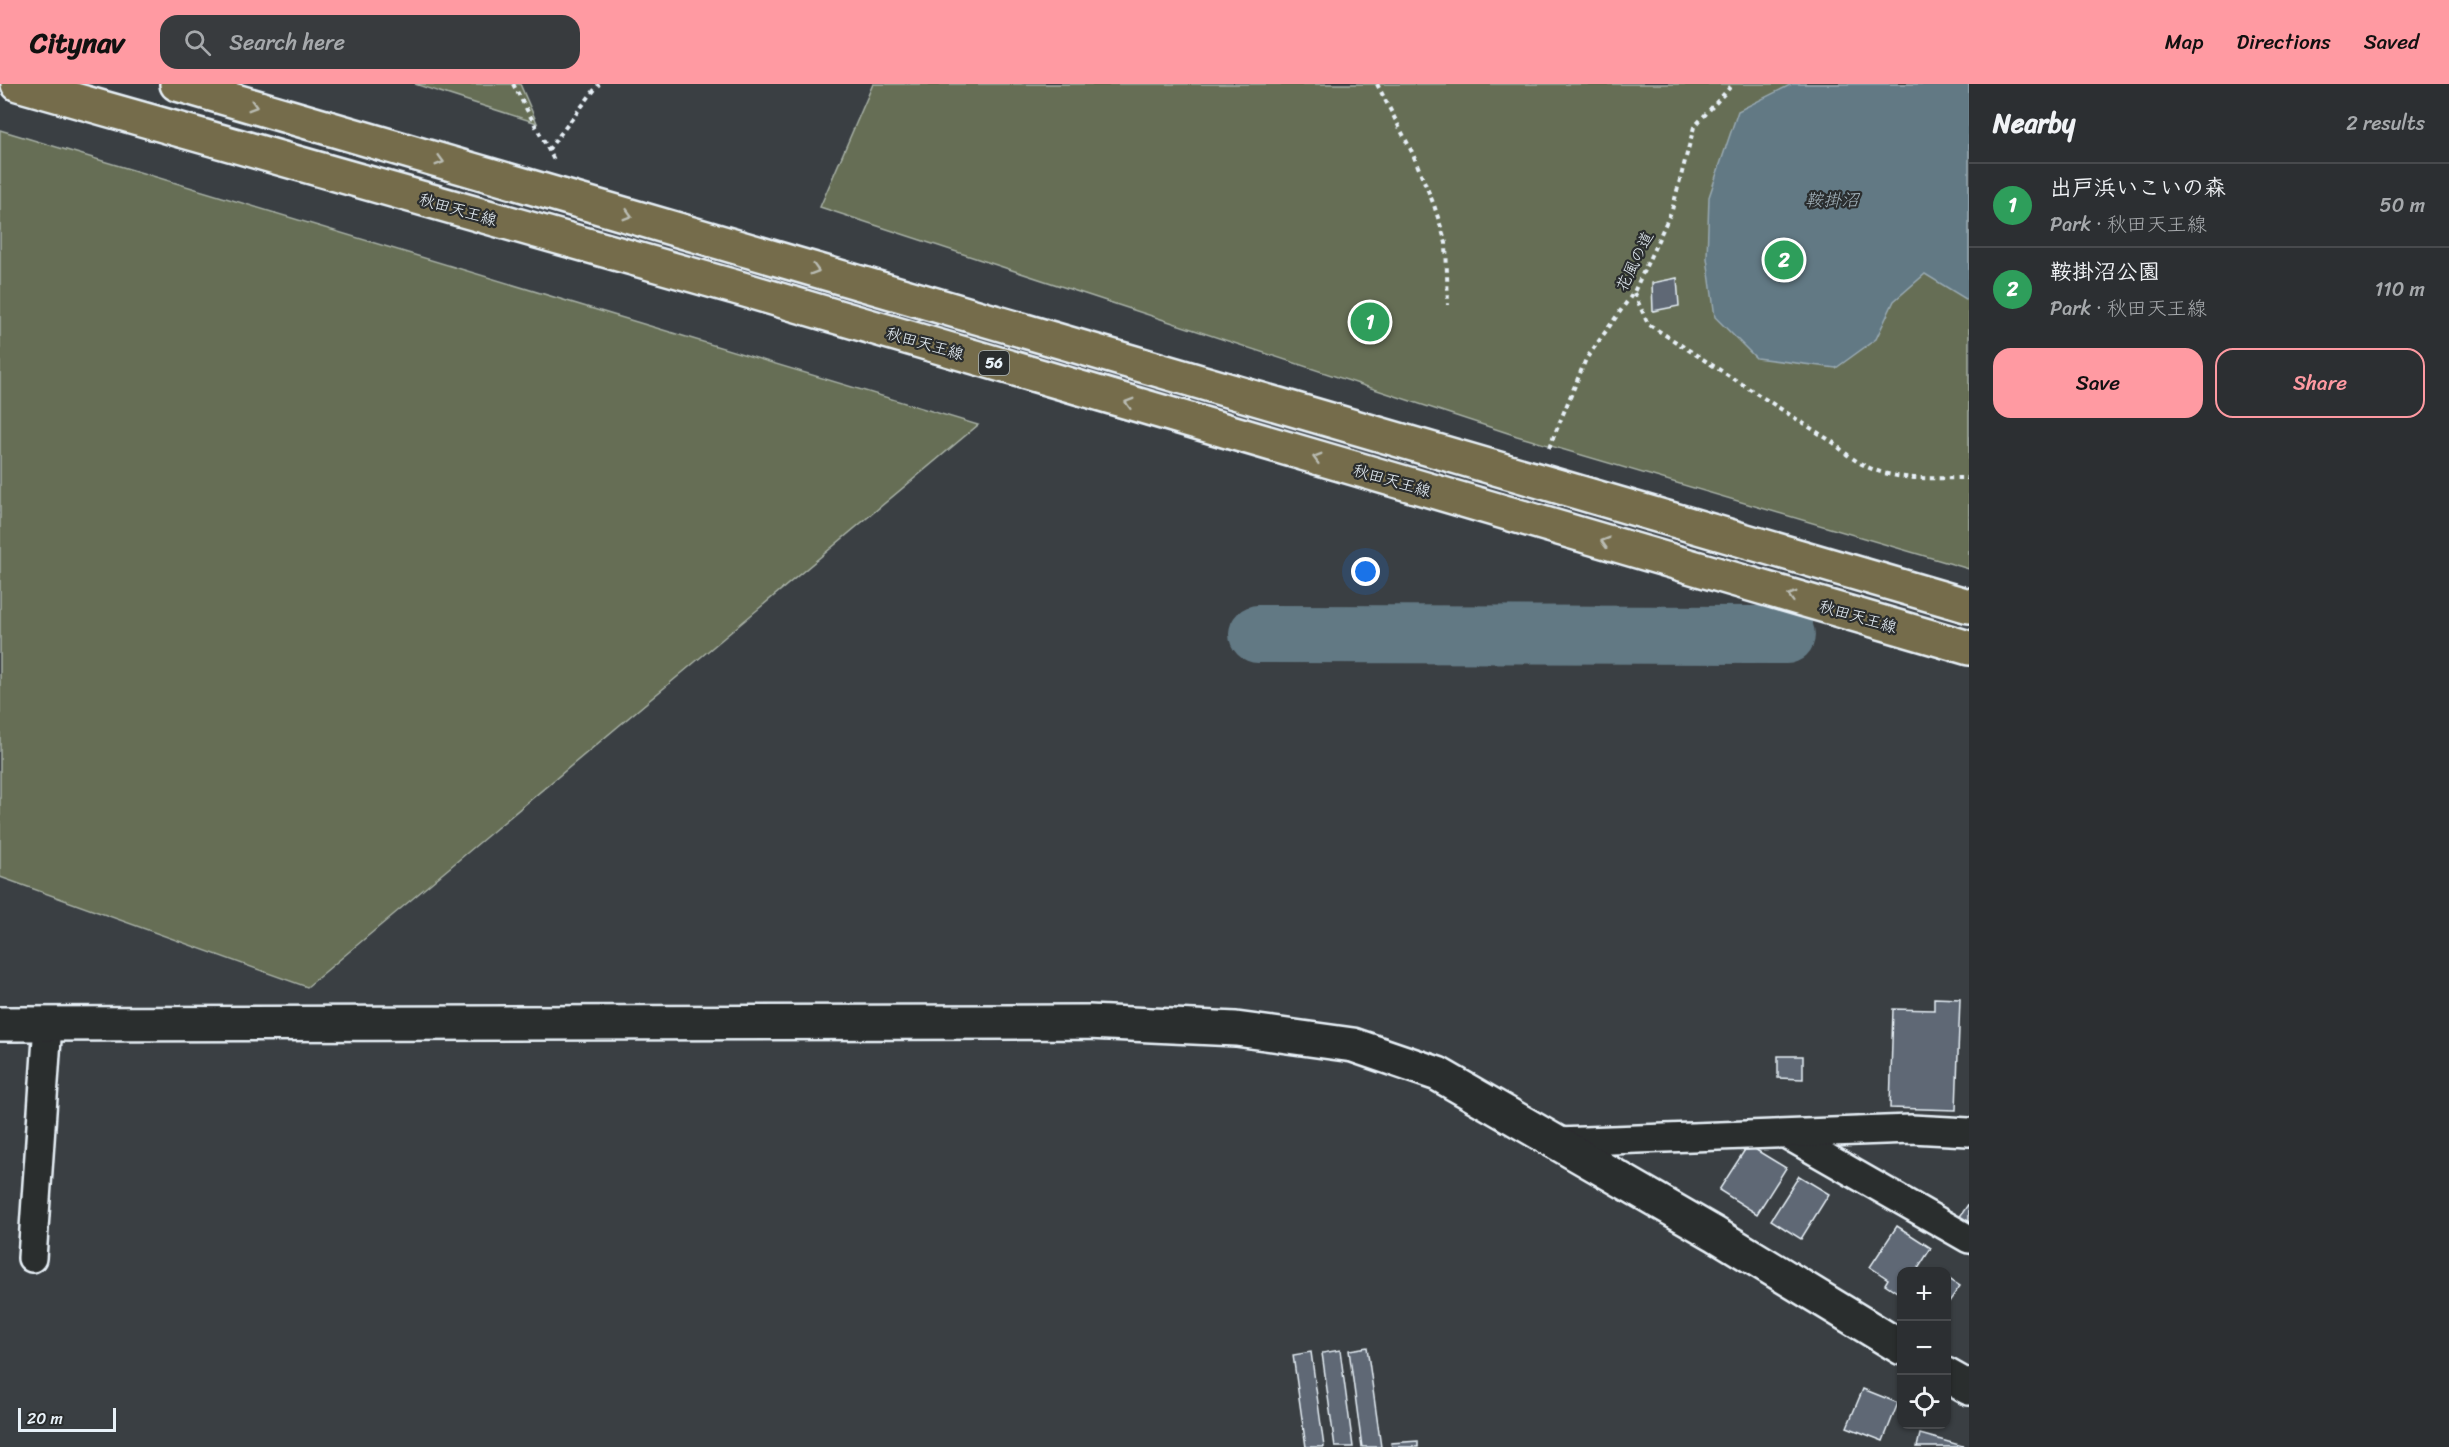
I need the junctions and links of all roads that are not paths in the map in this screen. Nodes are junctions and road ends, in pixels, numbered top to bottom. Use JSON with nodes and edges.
{"nodes":[{"id":1,"x":18,"y":84,"type":"edge"},
{"id":2,"x":177,"y":84,"type":"edge"},
{"id":3,"x":1969,"y":606,"type":"edge"},
{"id":4,"x":1969,"y":648,"type":"edge"},
{"id":5,"x":0,"y":1024,"type":"edge"},
{"id":6,"x":48,"y":1024,"type":"junction"},
{"id":7,"x":1969,"y":1132,"type":"edge"},
{"id":8,"x":1789,"y":1136,"type":"junction"},
{"id":9,"x":1557,"y":1142,"type":"junction"},
{"id":10,"x":1969,"y":1239,"type":"edge"},
{"id":11,"x":32,"y":1258,"type":"dead end"},
{"id":12,"x":1897,"y":1345,"type":"edge"},
{"id":13,"x":1951,"y":1377,"type":"edge"},
{"id":14,"x":1969,"y":1388,"type":"edge"}],
"edges":[{"from":4,"to":1,"type":"main road","name":"秋田天王線","number":"56","one_way":true},
{"from":2,"to":3,"type":"main road","number":"56","one_way":true},
{"from":5,"to":6,"type":"street"},
{"from":6,"to":9,"type":"street"},
{"from":6,"to":11,"type":"street"},
{"from":7,"to":8,"type":"street"},
{"from":8,"to":9,"type":"street"},
{"from":8,"to":10,"type":"street"},
{"from":9,"to":12,"type":"street"},
{"from":13,"to":14,"type":"street"}]}
